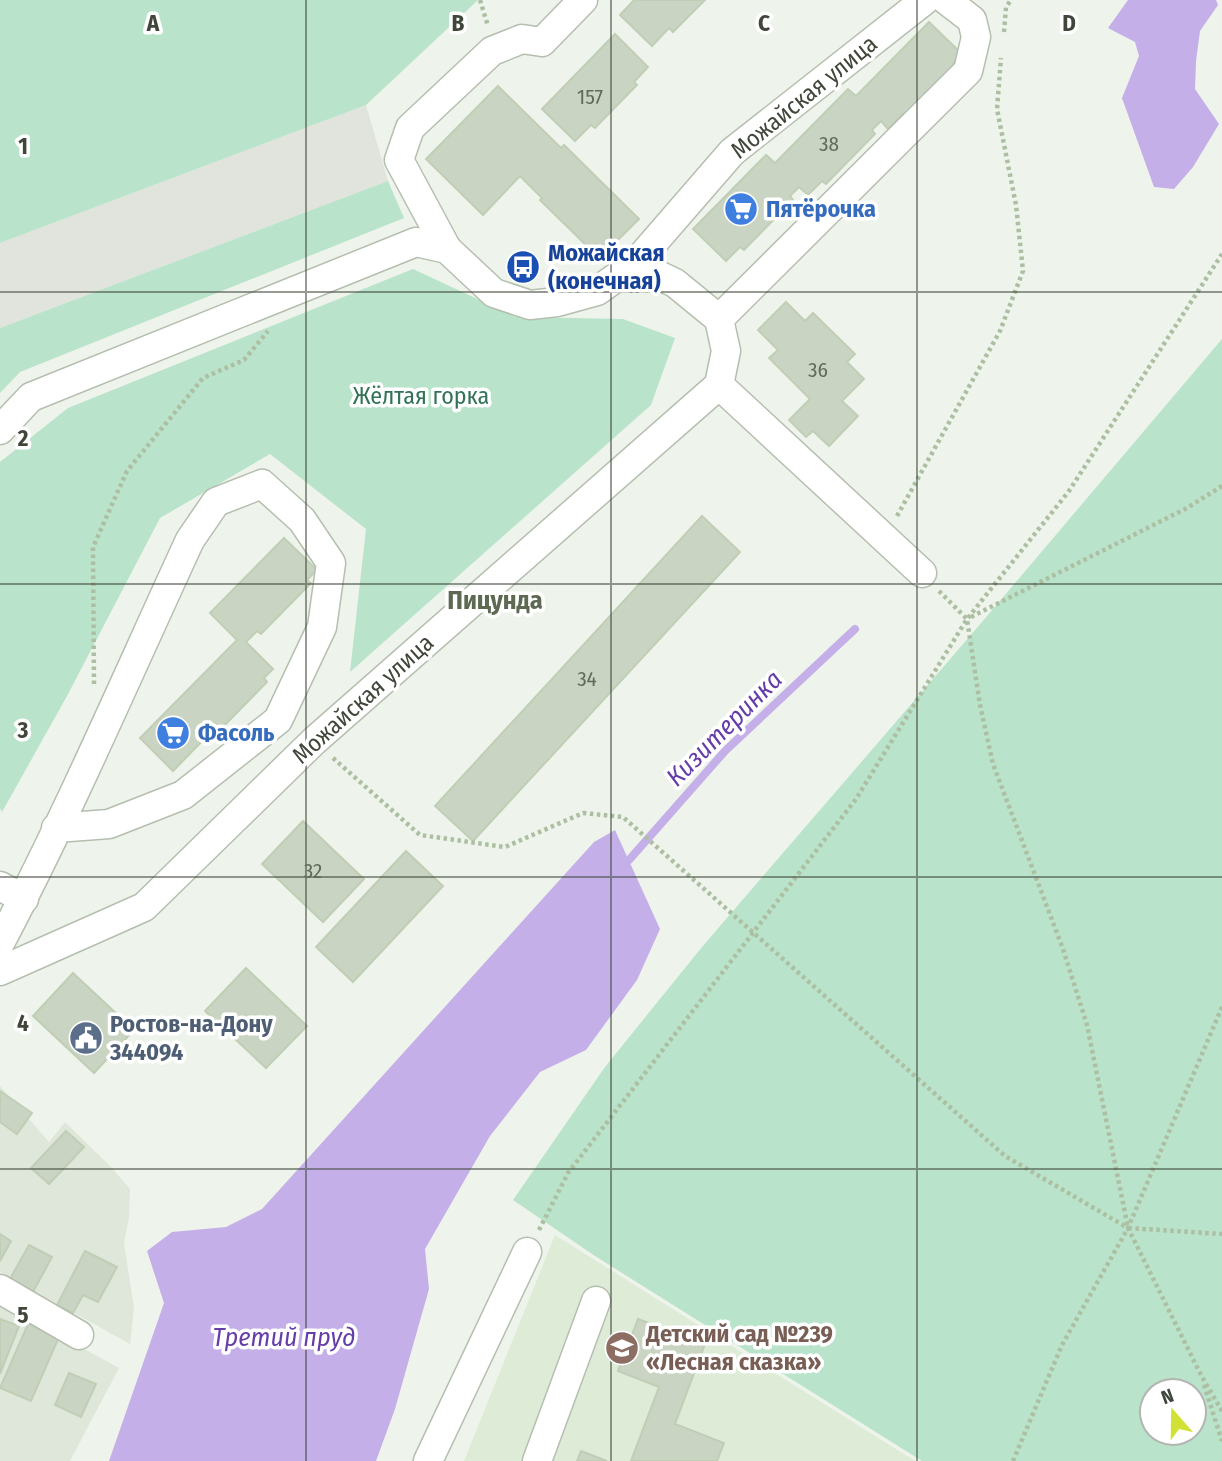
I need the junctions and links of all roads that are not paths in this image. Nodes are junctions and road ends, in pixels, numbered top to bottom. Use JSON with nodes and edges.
{"nodes":[{"id":1,"x":583,"y":0,"type":"edge"},
{"id":2,"x":925,"y":0,"type":"edge"},
{"id":3,"x":946,"y":0,"type":"edge"},
{"id":4,"x":447,"y":249,"type":"junction"},
{"id":5,"x":635,"y":264,"type":"junction"},
{"id":6,"x":719,"y":319,"type":"junction"},
{"id":7,"x":719,"y":385,"type":"junction"},
{"id":8,"x":0,"y":430,"type":"edge"},
{"id":9,"x":922,"y":573,"type":"road end"},
{"id":10,"x":56,"y":828,"type":"junction"},
{"id":11,"x":12,"y":892,"type":"edge"},
{"id":12,"x":0,"y":943,"type":"edge"},
{"id":13,"x":0,"y":971,"type":"edge"},
{"id":14,"x":527,"y":1252,"type":"road end"},
{"id":15,"x":0,"y":1289,"type":"edge"},
{"id":16,"x":596,"y":1301,"type":"dead end"},
{"id":17,"x":79,"y":1335,"type":"dead end"},
{"id":18,"x":428,"y":1461,"type":"edge"},
{"id":19,"x":537,"y":1461,"type":"edge"}],
"edges":[{"from":1,"to":4,"type":"street","name":"Можайская улица"},
{"from":2,"to":5,"type":"street","name":"Можайская улица"},
{"from":3,"to":6,"type":"street"},
{"from":4,"to":5,"type":"street","name":"Можайская улица"},
{"from":4,"to":8,"type":"street"},
{"from":5,"to":6,"type":"street"},
{"from":6,"to":7,"type":"street"},
{"from":7,"to":9,"type":"street"},
{"from":7,"to":13,"type":"street","name":"Можайская улица"},
{"from":10,"to":10,"type":"street","name":"Можайская улица"},
{"from":10,"to":11,"type":"street","name":"Можайская улица"},
{"from":11,"to":12,"type":"street","name":"Можайская улица"},
{"from":14,"to":18,"type":"street"},
{"from":15,"to":17,"type":"street"},
{"from":16,"to":19,"type":"street"}]}
